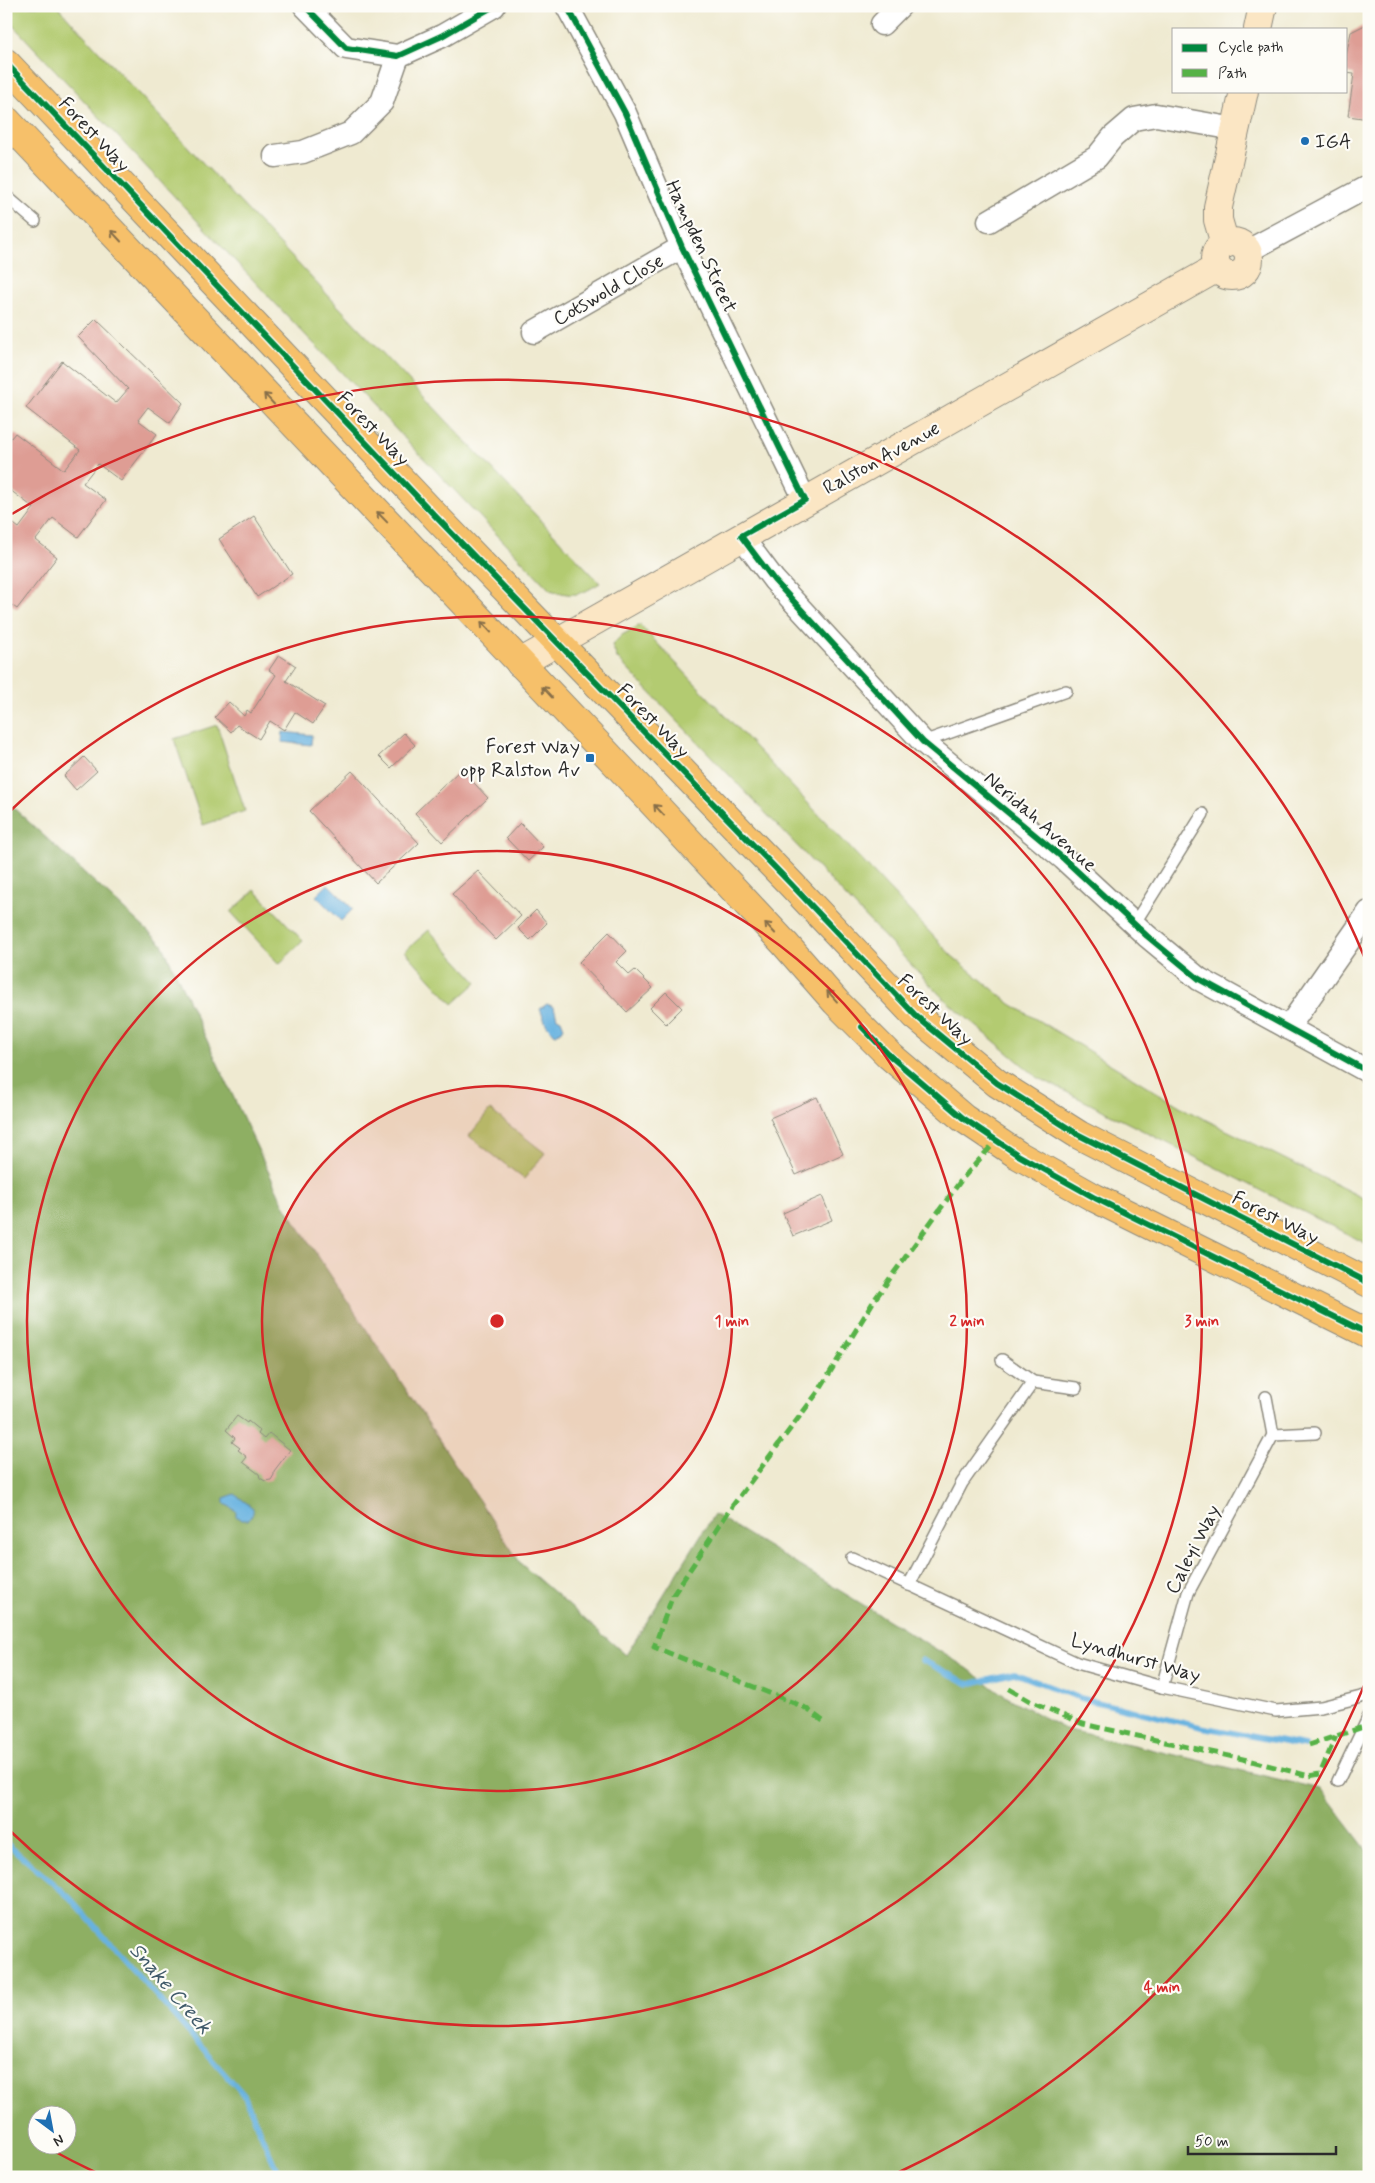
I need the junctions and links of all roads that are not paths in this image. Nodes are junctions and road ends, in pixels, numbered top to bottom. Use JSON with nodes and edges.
{"nodes":[{"id":1,"x":305,"y":6,"type":"edge"},
{"id":2,"x":494,"y":6,"type":"edge"},
{"id":3,"x":567,"y":6,"type":"edge"},
{"id":4,"x":900,"y":6,"type":"edge"},
{"id":5,"x":1263,"y":6,"type":"edge"},
{"id":6,"x":882,"y":24,"type":"dead end"},
{"id":7,"x":1258,"y":28,"type":"edge"},
{"id":8,"x":398,"y":56,"type":"junction"},
{"id":9,"x":6,"y":64,"type":"edge"},
{"id":10,"x":1244,"y":92,"type":"edge"},
{"id":11,"x":6,"y":120,"type":"edge"},
{"id":12,"x":1235,"y":129,"type":"junction"},
{"id":13,"x":275,"y":156,"type":"dead end"},
{"id":14,"x":1369,"y":186,"type":"edge"},
{"id":15,"x":6,"y":196,"type":"edge"},
{"id":16,"x":35,"y":221,"type":"dead end"},
{"id":17,"x":989,"y":221,"type":"dead end"},
{"id":18,"x":682,"y":247,"type":"junction"},
{"id":19,"x":1229,"y":255,"type":"junction"},
{"id":20,"x":534,"y":332,"type":"dead end"},
{"id":21,"x":805,"y":500,"type":"junction"},
{"id":22,"x":741,"y":536,"type":"junction"},
{"id":23,"x":556,"y":642,"type":"junction"},
{"id":24,"x":520,"y":663,"type":"junction"},
{"id":25,"x":1066,"y":691,"type":"dead end"},
{"id":26,"x":923,"y":742,"type":"junction"},
{"id":27,"x":1203,"y":814,"type":"dead end"},
{"id":28,"x":1369,"y":912,"type":"edge"},
{"id":29,"x":1134,"y":924,"type":"junction"},
{"id":30,"x":1288,"y":1028,"type":"junction"},
{"id":31,"x":1369,"y":1072,"type":"edge"},
{"id":32,"x":1369,"y":1283,"type":"edge"},
{"id":33,"x":1369,"y":1334,"type":"edge"},
{"id":34,"x":1002,"y":1360,"type":"dead end"},
{"id":35,"x":1033,"y":1382,"type":"junction"},
{"id":36,"x":1076,"y":1388,"type":"dead end"},
{"id":37,"x":1266,"y":1397,"type":"dead end"},
{"id":38,"x":1315,"y":1433,"type":"dead end"},
{"id":39,"x":1273,"y":1435,"type":"junction"},
{"id":40,"x":852,"y":1558,"type":"dead end"},
{"id":41,"x":910,"y":1585,"type":"junction"},
{"id":42,"x":1162,"y":1687,"type":"junction"},
{"id":43,"x":1369,"y":1695,"type":"edge"},
{"id":44,"x":1369,"y":1716,"type":"edge"},
{"id":45,"x":1338,"y":1781,"type":"dead end"}],
"edges":[{"from":1,"to":8,"type":"street"},
{"from":2,"to":8,"type":"street"},
{"from":3,"to":18,"type":"street","name":"Hampden Street"},
{"from":4,"to":6,"type":"street"},
{"from":5,"to":7,"type":"street"},
{"from":8,"to":13,"type":"street"},
{"from":9,"to":23,"type":"main road","name":"Forest Way"},
{"from":10,"to":12,"type":"street"},
{"from":24,"to":11,"type":"main road","one_way":true},
{"from":12,"to":17,"type":"street"},
{"from":12,"to":19,"type":"street"},
{"from":14,"to":19,"type":"street","name":"Ralston Avenue"},
{"from":15,"to":16,"type":"lane"},
{"from":18,"to":20,"type":"street","name":"Cotswold Close"},
{"from":18,"to":21,"type":"street","name":"Hampden Street"},
{"from":19,"to":21,"type":"street","name":"Ralston Avenue"},
{"from":21,"to":22,"type":"street","name":"Ralston Avenue"},
{"from":22,"to":23,"type":"street","name":"Ralston Avenue"},
{"from":22,"to":26,"type":"street","name":"Neridah Avenue"},
{"from":23,"to":24,"type":"street","name":"Ralston Avenue"},
{"from":23,"to":32,"type":"main road","name":"Forest Way"},
{"from":33,"to":24,"type":"main road","one_way":true},
{"from":25,"to":26,"type":"lane"},
{"from":26,"to":29,"type":"street","name":"Neridah Avenue"},
{"from":27,"to":29,"type":"lane"},
{"from":28,"to":30,"type":"street"},
{"from":29,"to":30,"type":"street","name":"Neridah Avenue"},
{"from":30,"to":31,"type":"street","name":"Neridah Avenue"},
{"from":34,"to":35,"type":"lane"},
{"from":35,"to":36,"type":"lane"},
{"from":35,"to":41,"type":"lane"},
{"from":37,"to":39,"type":"lane"},
{"from":38,"to":39,"type":"lane"},
{"from":39,"to":42,"type":"lane","name":"Caleyi Way"},
{"from":40,"to":41,"type":"lane","name":"Lyndhurst Way"},
{"from":41,"to":42,"type":"lane","name":"Lyndhurst Way"},
{"from":42,"to":43,"type":"lane","name":"Lyndhurst Way"},
{"from":44,"to":45,"type":"lane"}]}
